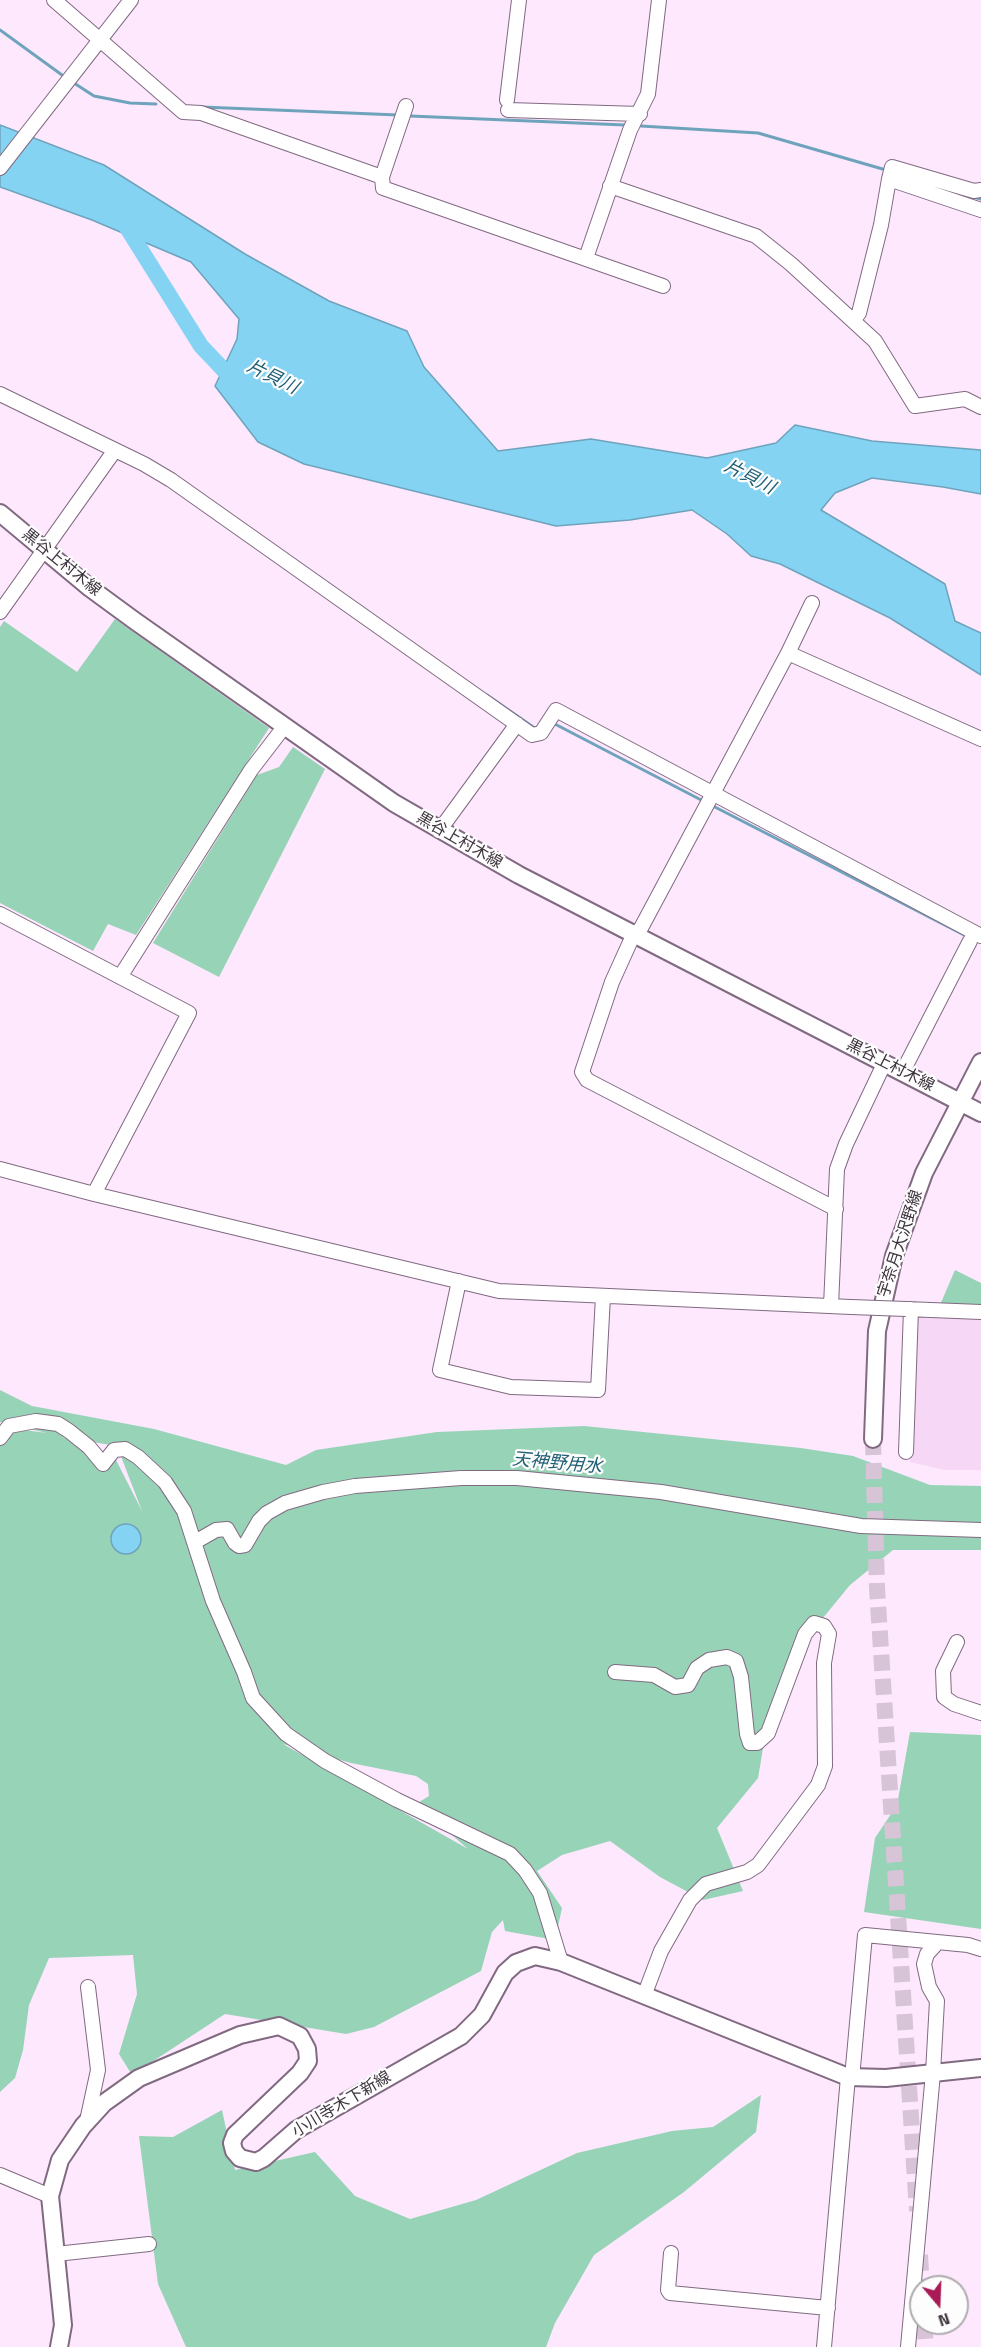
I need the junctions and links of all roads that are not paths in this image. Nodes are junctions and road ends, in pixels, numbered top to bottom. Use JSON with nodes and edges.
{"nodes":[{"id":1,"x":54,"y":0,"type":"edge"},
{"id":2,"x":130,"y":0,"type":"edge"},
{"id":3,"x":519,"y":0,"type":"edge"},
{"id":4,"x":659,"y":0,"type":"edge"},
{"id":5,"x":100,"y":40,"type":"junction"},
{"id":6,"x":405,"y":106,"type":"dead end"},
{"id":7,"x":640,"y":114,"type":"junction"},
{"id":8,"x":0,"y":168,"type":"edge"},
{"id":9,"x":382,"y":177,"type":"junction"},
{"id":10,"x":889,"y":180,"type":"junction"},
{"id":11,"x":610,"y":186,"type":"junction"},
{"id":12,"x":981,"y":190,"type":"edge"},
{"id":13,"x":981,"y":210,"type":"edge"},
{"id":14,"x":586,"y":258,"type":"junction"},
{"id":15,"x":663,"y":286,"type":"dead end"},
{"id":16,"x":853,"y":321,"type":"junction"},
{"id":17,"x":0,"y":394,"type":"edge"},
{"id":18,"x":981,"y":407,"type":"edge"},
{"id":19,"x":115,"y":450,"type":"junction"},
{"id":20,"x":0,"y":513,"type":"edge"},
{"id":21,"x":45,"y":550,"type":"junction"},
{"id":22,"x":812,"y":603,"type":"dead end"},
{"id":23,"x":0,"y":612,"type":"edge"},
{"id":24,"x":788,"y":652,"type":"junction"},
{"id":25,"x":517,"y":724,"type":"junction"},
{"id":26,"x":284,"y":727,"type":"junction"},
{"id":27,"x":981,"y":739,"type":"edge"},
{"id":28,"x":712,"y":794,"type":"junction"},
{"id":29,"x":439,"y":831,"type":"junction"},
{"id":30,"x":0,"y":914,"type":"edge"},
{"id":31,"x":636,"y":934,"type":"junction"},
{"id":32,"x":975,"y":939,"type":"edge"},
{"id":33,"x":120,"y":977,"type":"junction"},
{"id":34,"x":981,"y":1062,"type":"edge"},
{"id":35,"x":884,"y":1064,"type":"junction"},
{"id":36,"x":902,"y":1073,"type":"junction"},
{"id":37,"x":960,"y":1102,"type":"junction"},
{"id":38,"x":981,"y":1113,"type":"edge"},
{"id":39,"x":0,"y":1169,"type":"edge"},
{"id":40,"x":94,"y":1194,"type":"junction"},
{"id":41,"x":836,"y":1209,"type":"junction"},
{"id":42,"x":459,"y":1281,"type":"junction"},
{"id":43,"x":603,"y":1296,"type":"junction"},
{"id":44,"x":831,"y":1306,"type":"junction"},
{"id":45,"x":908,"y":1309,"type":"junction"},
{"id":46,"x":981,"y":1312,"type":"edge"},
{"id":47,"x":0,"y":1438,"type":"edge"},
{"id":48,"x":873,"y":1439,"type":"tunnel mouth"},
{"id":49,"x":906,"y":1452,"type":"dead end"},
{"id":50,"x":981,"y":1530,"type":"edge"},
{"id":51,"x":195,"y":1542,"type":"junction"},
{"id":52,"x":957,"y":1642,"type":"dead end"},
{"id":53,"x":615,"y":1672,"type":"dead end"},
{"id":54,"x":981,"y":1713,"type":"edge"},
{"id":55,"x":938,"y":1942,"type":"junction"},
{"id":56,"x":981,"y":1949,"type":"edge"},
{"id":57,"x":561,"y":1962,"type":"junction"},
{"id":58,"x":88,"y":1987,"type":"dead end"},
{"id":59,"x":644,"y":1996,"type":"junction"},
{"id":60,"x":981,"y":2068,"type":"edge"},
{"id":61,"x":933,"y":2073,"type":"junction"},
{"id":62,"x":850,"y":2077,"type":"junction"},
{"id":63,"x":87,"y":2121,"type":"junction"},
{"id":64,"x":0,"y":2175,"type":"edge"},
{"id":65,"x":50,"y":2196,"type":"junction"},
{"id":66,"x":149,"y":2244,"type":"dead end"},
{"id":67,"x":671,"y":2253,"type":"dead end"},
{"id":68,"x":56,"y":2254,"type":"junction"},
{"id":69,"x":828,"y":2308,"type":"junction"},
{"id":70,"x":59,"y":2347,"type":"edge"},
{"id":71,"x":824,"y":2347,"type":"edge"},
{"id":72,"x":908,"y":2347,"type":"edge"}],
"edges":[{"from":1,"to":5,"type":"street"},
{"from":2,"to":5,"type":"street"},
{"from":3,"to":7,"type":"street"},
{"from":4,"to":7,"type":"street"},
{"from":5,"to":8,"type":"street"},
{"from":5,"to":9,"type":"street"},
{"from":6,"to":9,"type":"street"},
{"from":7,"to":11,"type":"street"},
{"from":9,"to":14,"type":"street"},
{"from":10,"to":12,"type":"street"},
{"from":10,"to":13,"type":"street"},
{"from":10,"to":16,"type":"street"},
{"from":11,"to":14,"type":"street"},
{"from":11,"to":16,"type":"street"},
{"from":14,"to":15,"type":"street"},
{"from":16,"to":18,"type":"street"},
{"from":17,"to":19,"type":"street"},
{"from":19,"to":21,"type":"street"},
{"from":19,"to":25,"type":"street"},
{"from":20,"to":21,"type":"main road","name":"黒谷上村木線"},
{"from":21,"to":23,"type":"street"},
{"from":21,"to":26,"type":"main road","name":"黒谷上村木線"},
{"from":22,"to":24,"type":"street"},
{"from":24,"to":27,"type":"street"},
{"from":24,"to":28,"type":"street"},
{"from":25,"to":28,"type":"street"},
{"from":25,"to":29,"type":"street"},
{"from":26,"to":29,"type":"main road","name":"黒谷上村木線"},
{"from":26,"to":33,"type":"street"},
{"from":28,"to":31,"type":"street"},
{"from":28,"to":32,"type":"street"},
{"from":29,"to":31,"type":"main road","name":"黒谷上村木線"},
{"from":30,"to":33,"type":"street"},
{"from":31,"to":35,"type":"main road","name":"黒谷上村木線"},
{"from":31,"to":41,"type":"street"},
{"from":32,"to":36,"type":"street"},
{"from":33,"to":40,"type":"street"},
{"from":34,"to":37,"type":"main road","name":"宇奈月大沢野線"},
{"from":35,"to":36,"type":"main road","name":"黒谷上村木線"},
{"from":35,"to":41,"type":"street"},
{"from":36,"to":37,"type":"main road","name":"黒谷上村木線"},
{"from":37,"to":38,"type":"main road","name":"黒谷上村木線"},
{"from":37,"to":48,"type":"main road","name":"宇奈月大沢野線"},
{"from":39,"to":40,"type":"street"},
{"from":40,"to":42,"type":"street"},
{"from":41,"to":44,"type":"street"},
{"from":42,"to":43,"type":"street"},
{"from":42,"to":43,"type":"street"},
{"from":43,"to":44,"type":"street"},
{"from":44,"to":45,"type":"street","bridge":true},
{"from":45,"to":46,"type":"street"},
{"from":45,"to":49,"type":"street"},
{"from":47,"to":51,"type":"street"},
{"from":50,"to":51,"type":"street"},
{"from":51,"to":57,"type":"street"},
{"from":52,"to":54,"type":"street"},
{"from":53,"to":59,"type":"street"},
{"from":55,"to":56,"type":"street"},
{"from":55,"to":61,"type":"street"},
{"from":55,"to":62,"type":"street"},
{"from":57,"to":59,"type":"main road","name":"小川寺木下新線"},
{"from":57,"to":63,"type":"main road","name":"小川寺木下新線"},
{"from":58,"to":63,"type":"street"},
{"from":59,"to":62,"type":"main road","name":"小川寺木下新線"},
{"from":60,"to":61,"type":"main road","name":"小川寺木下新線"},
{"from":61,"to":62,"type":"main road","name":"小川寺木下新線"},
{"from":61,"to":72,"type":"street"},
{"from":62,"to":69,"type":"street"},
{"from":63,"to":65,"type":"main road","name":"小川寺木下新線"},
{"from":64,"to":65,"type":"street"},
{"from":65,"to":68,"type":"main road","name":"小川寺木下新線"},
{"from":66,"to":68,"type":"street"},
{"from":67,"to":69,"type":"street"},
{"from":68,"to":70,"type":"main road","name":"小川寺木下新線"},
{"from":69,"to":71,"type":"street"}]}
